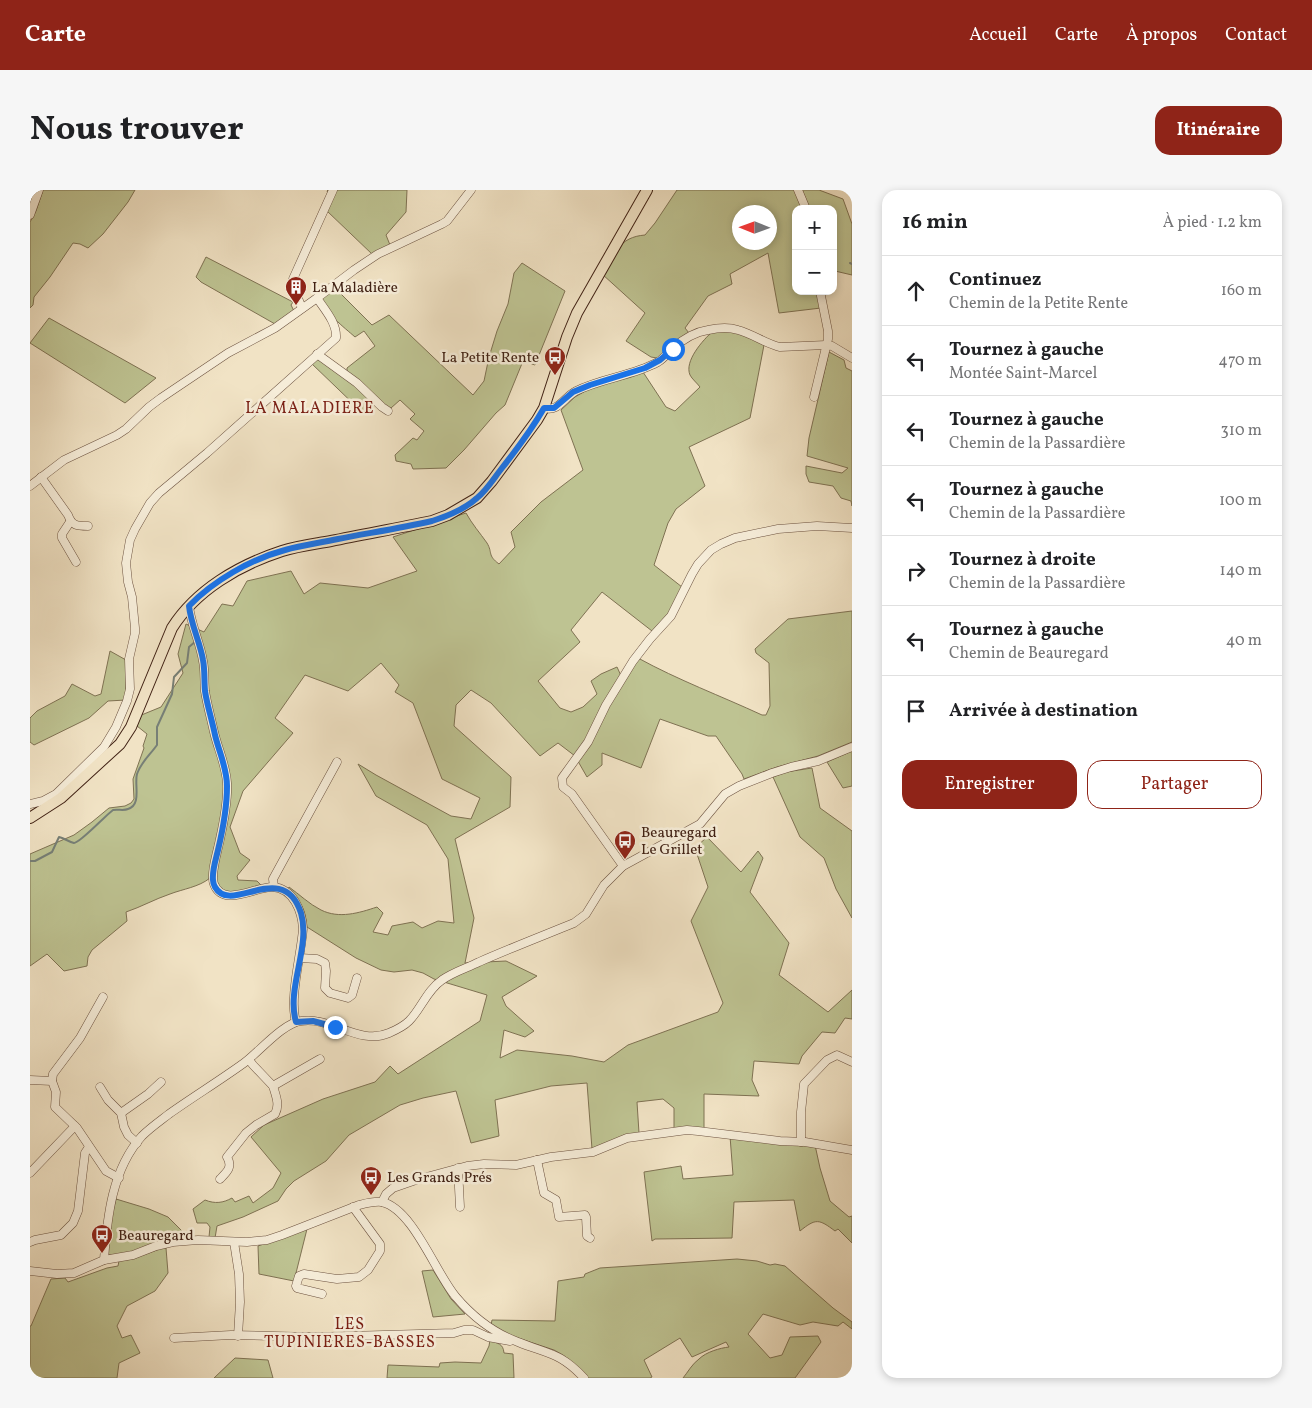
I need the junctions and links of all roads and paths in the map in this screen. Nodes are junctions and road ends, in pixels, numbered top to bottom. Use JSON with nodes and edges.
{"nodes":[{"id":1,"x":39,"y":190,"type":"edge"},
{"id":2,"x":333,"y":190,"type":"edge"},
{"id":3,"x":471,"y":190,"type":"edge"},
{"id":4,"x":647,"y":190,"type":"edge"},
{"id":5,"x":798,"y":190,"type":"edge"},
{"id":6,"x":804,"y":205,"type":"edge"},
{"id":7,"x":30,"y":215,"type":"edge"},
{"id":8,"x":821,"y":295,"type":"edge"},
{"id":9,"x":317,"y":298,"type":"junction"},
{"id":10,"x":302,"y":308,"type":"junction"},
{"id":11,"x":826,"y":344,"type":"junction"},
{"id":12,"x":317,"y":354,"type":"junction"},
{"id":13,"x":852,"y":358,"type":"edge"},
{"id":14,"x":814,"y":397,"type":"dead end"},
{"id":15,"x":544,"y":408,"type":"junction"},
{"id":16,"x":388,"y":411,"type":"dead end"},
{"id":17,"x":41,"y":477,"type":"junction"},
{"id":18,"x":30,"y":486,"type":"edge"},
{"id":19,"x":70,"y":522,"type":"junction"},
{"id":20,"x":88,"y":526,"type":"dead end"},
{"id":21,"x":852,"y":528,"type":"edge"},
{"id":22,"x":76,"y":562,"type":"dead end"},
{"id":23,"x":189,"y":606,"type":"junction"},
{"id":24,"x":852,"y":747,"type":"edge"},
{"id":25,"x":337,"y":762,"type":"dead end"},
{"id":26,"x":59,"y":796,"type":"junction"},
{"id":27,"x":30,"y":804,"type":"edge"},
{"id":28,"x":30,"y":818,"type":"edge"},
{"id":29,"x":623,"y":866,"type":"junction"},
{"id":30,"x":274,"y":887,"type":"junction"},
{"id":31,"x":300,"y":958,"type":"junction"},
{"id":32,"x":357,"y":978,"type":"dead end"},
{"id":33,"x":103,"y":997,"type":"dead end"},
{"id":34,"x":296,"y":1022,"type":"junction"},
{"id":35,"x":320,"y":1058,"type":"dead end"},
{"id":36,"x":249,"y":1060,"type":"junction"},
{"id":37,"x":852,"y":1062,"type":"edge"},
{"id":38,"x":30,"y":1080,"type":"edge"},
{"id":39,"x":52,"y":1081,"type":"junction"},
{"id":40,"x":161,"y":1082,"type":"dead end"},
{"id":41,"x":273,"y":1086,"type":"junction"},
{"id":42,"x":100,"y":1087,"type":"dead end"},
{"id":43,"x":121,"y":1113,"type":"junction"},
{"id":44,"x":75,"y":1126,"type":"junction"},
{"id":45,"x":801,"y":1142,"type":"junction"},
{"id":46,"x":137,"y":1143,"type":"junction"},
{"id":47,"x":89,"y":1147,"type":"junction"},
{"id":48,"x":852,"y":1150,"type":"edge"},
{"id":49,"x":537,"y":1160,"type":"junction"},
{"id":50,"x":458,"y":1168,"type":"junction"},
{"id":51,"x":30,"y":1173,"type":"edge"},
{"id":52,"x":119,"y":1178,"type":"junction"},
{"id":53,"x":220,"y":1179,"type":"dead end"},
{"id":54,"x":382,"y":1202,"type":"junction"},
{"id":55,"x":353,"y":1207,"type":"junction"},
{"id":56,"x":460,"y":1208,"type":"dead end"},
{"id":57,"x":590,"y":1238,"type":"dead end"},
{"id":58,"x":30,"y":1242,"type":"edge"},
{"id":59,"x":234,"y":1242,"type":"junction"},
{"id":60,"x":104,"y":1260,"type":"junction"},
{"id":61,"x":30,"y":1271,"type":"edge"},
{"id":62,"x":322,"y":1294,"type":"dead end"},
{"id":63,"x":238,"y":1336,"type":"junction"},
{"id":64,"x":174,"y":1338,"type":"dead end"},
{"id":65,"x":517,"y":1342,"type":"junction"},
{"id":66,"x":584,"y":1378,"type":"edge"}],
"edges":[{"from":1,"to":7,"type":"street"},
{"from":2,"to":10,"type":"street"},
{"from":3,"to":9,"type":"street"},
{"from":4,"to":15,"type":"main road"},
{"from":5,"to":6,"type":"street"},
{"from":8,"to":11,"type":"street"},
{"from":9,"to":10,"type":"street"},
{"from":9,"to":12,"type":"street"},
{"from":10,"to":17,"type":"street"},
{"from":11,"to":13,"type":"street"},
{"from":11,"to":14,"type":"street"},
{"from":11,"to":15,"type":"street"},
{"from":12,"to":16,"type":"street"},
{"from":12,"to":26,"type":"street"},
{"from":15,"to":23,"type":"main road"},
{"from":17,"to":18,"type":"street"},
{"from":17,"to":19,"type":"street"},
{"from":19,"to":20,"type":"street"},
{"from":19,"to":22,"type":"street"},
{"from":21,"to":29,"type":"street"},
{"from":23,"to":26,"type":"main road"},
{"from":23,"to":30,"type":"street"},
{"from":24,"to":29,"type":"street"},
{"from":25,"to":30,"type":"street"},
{"from":26,"to":27,"type":"street"},
{"from":26,"to":28,"type":"main road"},
{"from":29,"to":34,"type":"street"},
{"from":30,"to":31,"type":"street"},
{"from":31,"to":32,"type":"street"},
{"from":31,"to":34,"type":"street"},
{"from":33,"to":39,"type":"street"},
{"from":34,"to":36,"type":"street"},
{"from":35,"to":41,"type":"street"},
{"from":36,"to":41,"type":"street"},
{"from":36,"to":46,"type":"street"},
{"from":37,"to":45,"type":"street"},
{"from":38,"to":39,"type":"street"},
{"from":39,"to":44,"type":"street"},
{"from":40,"to":43,"type":"street"},
{"from":41,"to":53,"type":"street"},
{"from":42,"to":43,"type":"street"},
{"from":43,"to":46,"type":"street"},
{"from":44,"to":47,"type":"street"},
{"from":44,"to":51,"type":"street"},
{"from":45,"to":48,"type":"street"},
{"from":45,"to":49,"type":"street"},
{"from":46,"to":52,"type":"street"},
{"from":47,"to":52,"type":"street"},
{"from":47,"to":58,"type":"street"},
{"from":49,"to":50,"type":"street"},
{"from":49,"to":57,"type":"street"},
{"from":50,"to":54,"type":"street"},
{"from":50,"to":56,"type":"street"},
{"from":52,"to":60,"type":"street"},
{"from":54,"to":55,"type":"street"},
{"from":54,"to":65,"type":"street"},
{"from":55,"to":59,"type":"street"},
{"from":55,"to":62,"type":"street"},
{"from":59,"to":60,"type":"street"},
{"from":59,"to":63,"type":"street"},
{"from":60,"to":61,"type":"street"},
{"from":63,"to":64,"type":"street"},
{"from":63,"to":65,"type":"street"},
{"from":65,"to":66,"type":"street"}]}
